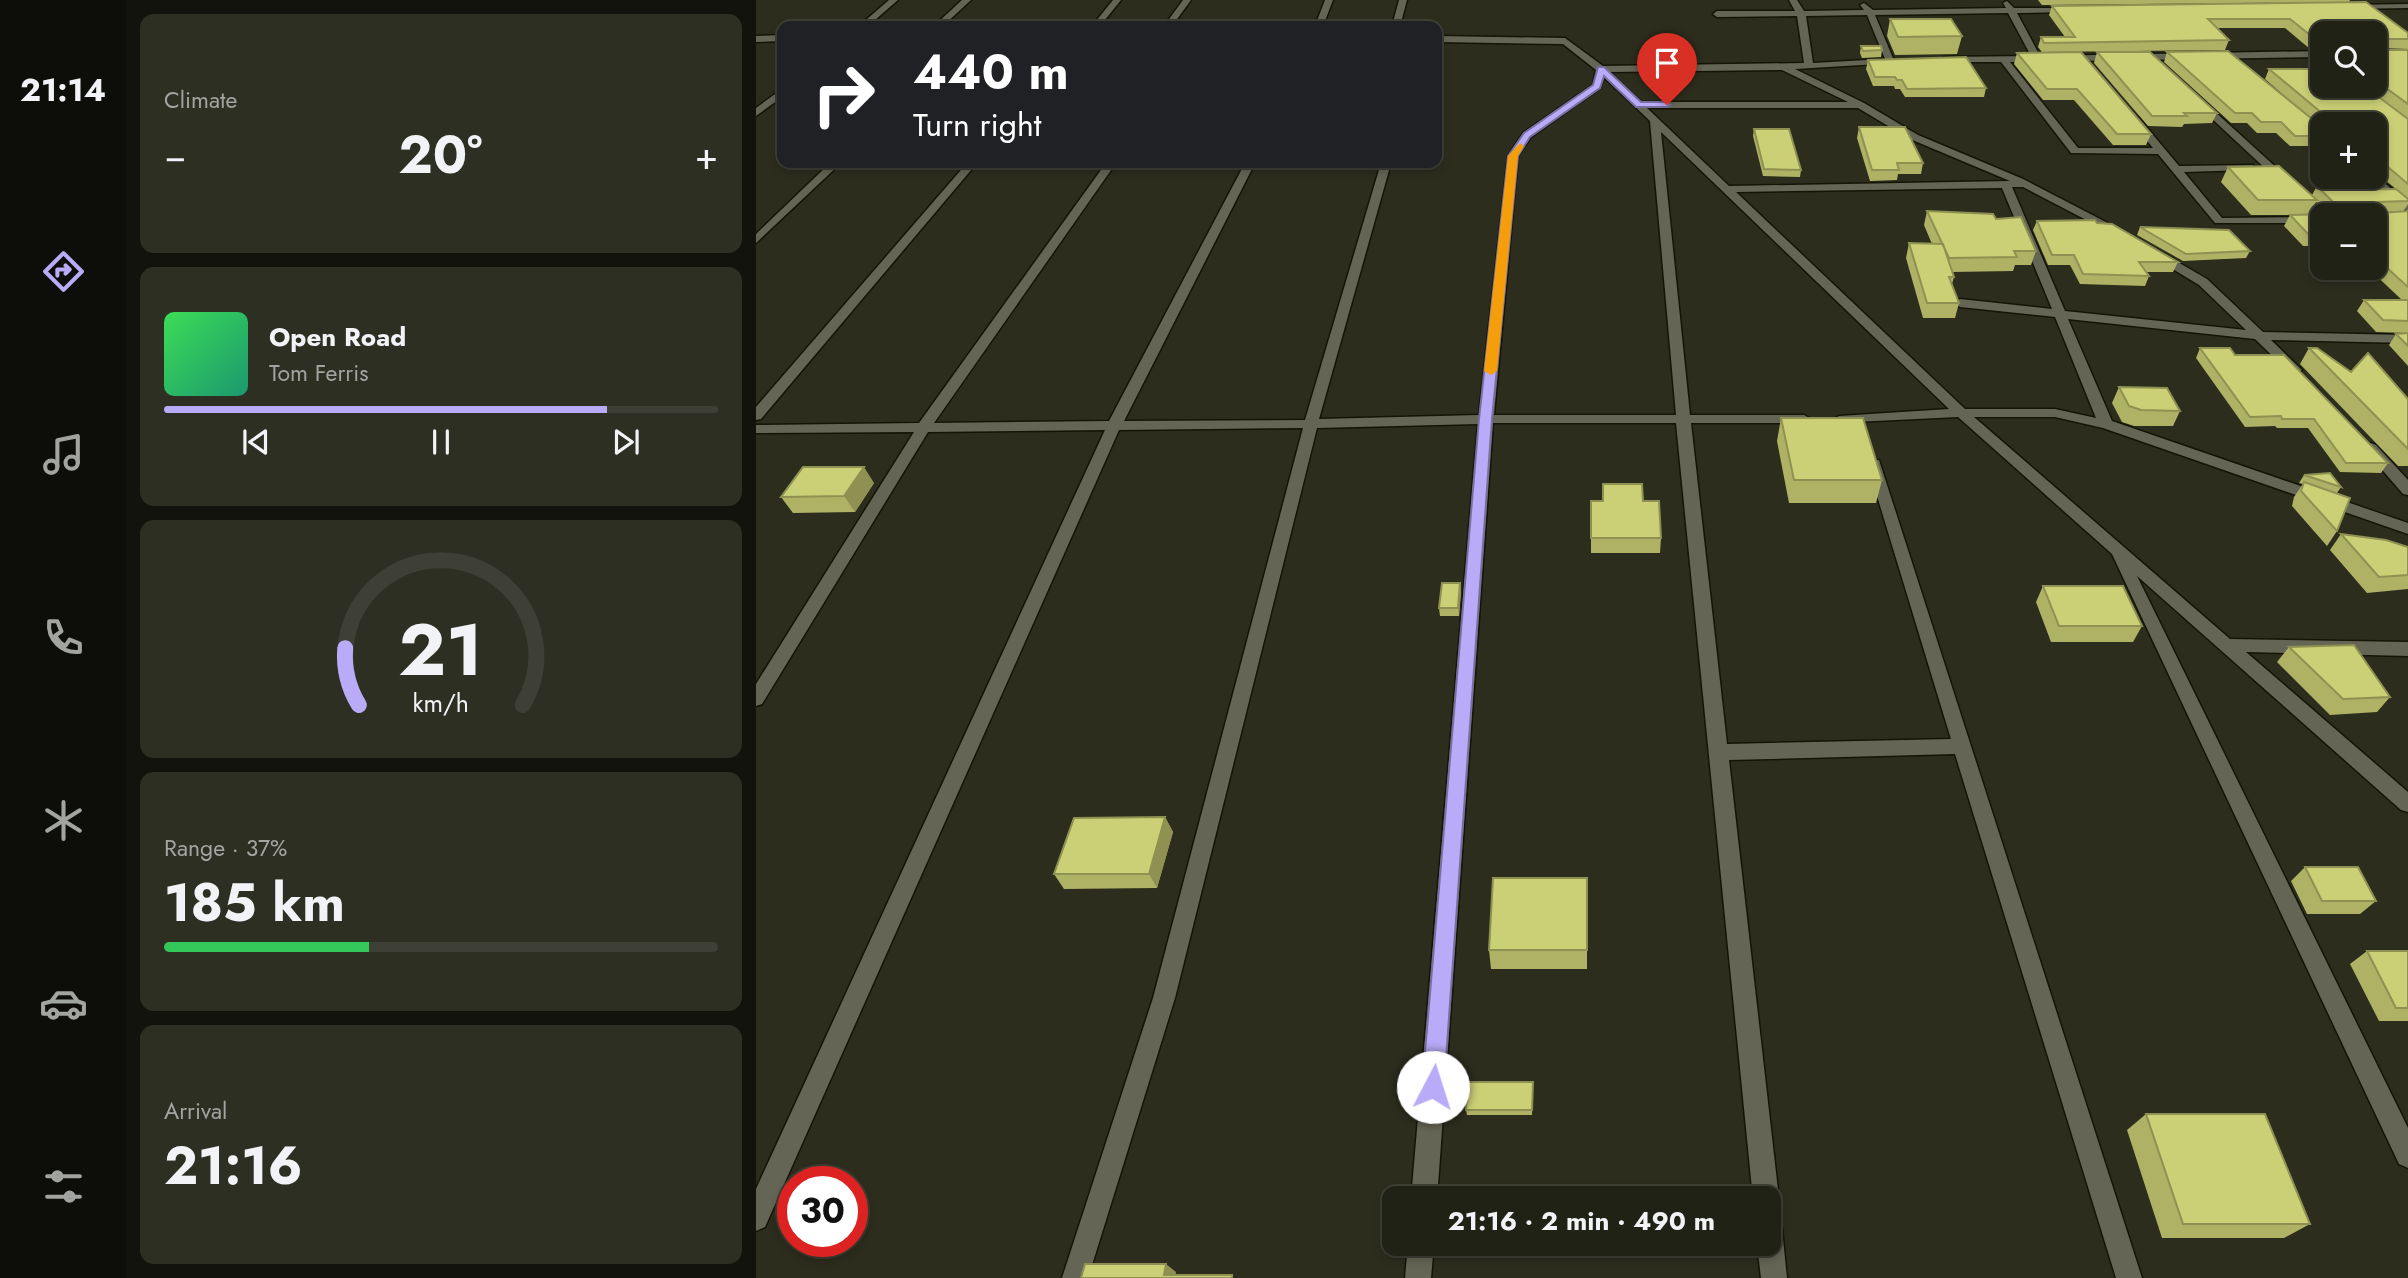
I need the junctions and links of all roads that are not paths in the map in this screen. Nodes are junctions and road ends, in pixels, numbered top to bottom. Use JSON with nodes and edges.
{"nodes":[{"id":1,"x":894,"y":0,"type":"edge"},
{"id":2,"x":967,"y":0,"type":"edge"},
{"id":3,"x":1117,"y":0,"type":"edge"},
{"id":4,"x":1187,"y":0,"type":"edge"},
{"id":5,"x":1329,"y":0,"type":"edge"},
{"id":6,"x":1403,"y":0,"type":"edge"},
{"id":7,"x":1793,"y":0,"type":"edge"},
{"id":8,"x":1860,"y":0,"type":"edge"},
{"id":9,"x":1927,"y":0,"type":"edge"},
{"id":10,"x":2005,"y":0,"type":"edge"},
{"id":11,"x":2408,"y":6,"type":"edge"},
{"id":12,"x":2333,"y":7,"type":"edge"},
{"id":13,"x":2010,"y":10,"type":"junction"},
{"id":14,"x":2085,"y":10,"type":"edge"},
{"id":15,"x":1934,"y":11,"type":"junction"},
{"id":16,"x":1870,"y":12,"type":"junction"},
{"id":17,"x":1801,"y":13,"type":"junction"},
{"id":18,"x":1717,"y":14,"type":"dead end"},
{"id":19,"x":869,"y":21,"type":"edge"},
{"id":20,"x":944,"y":21,"type":"edge"},
{"id":21,"x":1100,"y":21,"type":"edge"},
{"id":22,"x":1172,"y":21,"type":"edge"},
{"id":23,"x":1321,"y":21,"type":"edge"},
{"id":24,"x":1397,"y":21,"type":"edge"},
{"id":25,"x":756,"y":38,"type":"edge"},
{"id":26,"x":777,"y":38,"type":"edge"},
{"id":27,"x":1442,"y":39,"type":"edge"},
{"id":28,"x":2310,"y":57,"type":"edge"},
{"id":29,"x":2038,"y":58,"type":"junction"},
{"id":30,"x":2003,"y":59,"type":"junction"},
{"id":31,"x":1928,"y":60,"type":"edge"},
{"id":32,"x":1809,"y":64,"type":"junction"},
{"id":33,"x":1784,"y":67,"type":"junction"},
{"id":34,"x":1601,"y":69,"type":"junction"},
{"id":35,"x":2189,"y":93,"type":"edge"},
{"id":36,"x":777,"y":96,"type":"edge"},
{"id":37,"x":1639,"y":105,"type":"junction"},
{"id":38,"x":1861,"y":105,"type":"junction"},
{"id":39,"x":2125,"y":109,"type":"edge"},
{"id":40,"x":756,"y":113,"type":"edge"},
{"id":41,"x":1655,"y":121,"type":"junction"},
{"id":42,"x":2161,"y":151,"type":"junction"},
{"id":43,"x":2270,"y":167,"type":"junction"},
{"id":44,"x":831,"y":168,"type":"edge"},
{"id":45,"x":968,"y":168,"type":"edge"},
{"id":46,"x":1107,"y":168,"type":"edge"},
{"id":47,"x":1247,"y":168,"type":"edge"},
{"id":48,"x":1385,"y":168,"type":"edge"},
{"id":49,"x":2176,"y":169,"type":"junction"},
{"id":50,"x":2025,"y":184,"type":"junction"},
{"id":51,"x":2006,"y":185,"type":"junction"},
{"id":52,"x":1728,"y":189,"type":"junction"},
{"id":53,"x":2385,"y":189,"type":"edge"},
{"id":54,"x":2296,"y":191,"type":"edge"},
{"id":55,"x":2408,"y":209,"type":"edge"},
{"id":56,"x":2310,"y":218,"type":"edge"},
{"id":57,"x":756,"y":240,"type":"edge"},
{"id":58,"x":1960,"y":303,"type":"edge"},
{"id":59,"x":2060,"y":313,"type":"junction"},
{"id":60,"x":2262,"y":336,"type":"junction"},
{"id":61,"x":2408,"y":340,"type":"edge"},
{"id":62,"x":2301,"y":376,"type":"edge"},
{"id":63,"x":1961,"y":413,"type":"junction"},
{"id":64,"x":756,"y":416,"type":"edge"},
{"id":65,"x":1682,"y":417,"type":"junction"},
{"id":66,"x":1486,"y":419,"type":"junction"},
{"id":67,"x":1311,"y":424,"type":"junction"},
{"id":68,"x":2106,"y":424,"type":"junction"},
{"id":69,"x":1114,"y":426,"type":"junction"},
{"id":70,"x":924,"y":428,"type":"junction"},
{"id":71,"x":756,"y":429,"type":"edge"},
{"id":72,"x":1865,"y":433,"type":"junction"},
{"id":73,"x":2359,"y":436,"type":"edge"},
{"id":74,"x":2408,"y":490,"type":"edge"},
{"id":75,"x":2408,"y":529,"type":"edge"},
{"id":76,"x":2115,"y":548,"type":"junction"},
{"id":77,"x":2227,"y":645,"type":"junction"},
{"id":78,"x":2408,"y":649,"type":"edge"},
{"id":79,"x":756,"y":699,"type":"edge"},
{"id":80,"x":1963,"y":746,"type":"junction"},
{"id":81,"x":1718,"y":752,"type":"junction"},
{"id":82,"x":2398,"y":787,"type":"edge"},
{"id":83,"x":2408,"y":804,"type":"edge"},
{"id":84,"x":2408,"y":1155,"type":"edge"},
{"id":85,"x":1425,"y":1186,"type":"edge"},
{"id":86,"x":1765,"y":1186,"type":"edge"},
{"id":87,"x":756,"y":1218,"type":"edge"},
{"id":88,"x":1420,"y":1256,"type":"edge"},
{"id":89,"x":1772,"y":1256,"type":"edge"},
{"id":90,"x":1074,"y":1278,"type":"edge"},
{"id":91,"x":1418,"y":1278,"type":"edge"},
{"id":92,"x":1774,"y":1278,"type":"edge"},
{"id":93,"x":2129,"y":1278,"type":"edge"}],
"edges":[{"from":1,"to":19,"type":"street"},
{"from":2,"to":20,"type":"street"},
{"from":3,"to":21,"type":"street"},
{"from":4,"to":22,"type":"street"},
{"from":5,"to":23,"type":"street"},
{"from":6,"to":24,"type":"street"},
{"from":7,"to":17,"type":"street"},
{"from":8,"to":16,"type":"street"},
{"from":9,"to":15,"type":"street"},
{"from":10,"to":13,"type":"street"},
{"from":11,"to":12,"type":"street"},
{"from":13,"to":14,"type":"street"},
{"from":13,"to":15,"type":"street"},
{"from":13,"to":29,"type":"street"},
{"from":15,"to":16,"type":"street"},
{"from":16,"to":17,"type":"street"},
{"from":16,"to":32,"type":"street"},
{"from":17,"to":18,"type":"street"},
{"from":17,"to":32,"type":"street"},
{"from":25,"to":26,"type":"street"},
{"from":27,"to":34,"type":"street"},
{"from":28,"to":29,"type":"street"},
{"from":29,"to":30,"type":"street"},
{"from":30,"to":31,"type":"street"},
{"from":30,"to":42,"type":"street"},
{"from":32,"to":33,"type":"street"},
{"from":33,"to":34,"type":"street"},
{"from":33,"to":38,"type":"street"},
{"from":34,"to":37,"type":"street"},
{"from":34,"to":66,"type":"street"},
{"from":35,"to":43,"type":"street"},
{"from":36,"to":40,"type":"street"},
{"from":37,"to":38,"type":"street"},
{"from":37,"to":41,"type":"street"},
{"from":38,"to":50,"type":"street"},
{"from":39,"to":42,"type":"street"},
{"from":41,"to":52,"type":"street"},
{"from":41,"to":65,"type":"street"},
{"from":42,"to":49,"type":"street"},
{"from":43,"to":49,"type":"street"},
{"from":43,"to":54,"type":"street"},
{"from":44,"to":57,"type":"street"},
{"from":45,"to":64,"type":"street"},
{"from":46,"to":70,"type":"street"},
{"from":47,"to":69,"type":"street"},
{"from":48,"to":67,"type":"street"},
{"from":49,"to":56,"type":"street"},
{"from":50,"to":51,"type":"street"},
{"from":50,"to":60,"type":"street"},
{"from":51,"to":52,"type":"street"},
{"from":51,"to":59,"type":"street"},
{"from":52,"to":63,"type":"street"},
{"from":53,"to":55,"type":"street"},
{"from":58,"to":59,"type":"street"},
{"from":59,"to":60,"type":"street"},
{"from":59,"to":68,"type":"street"},
{"from":60,"to":61,"type":"street"},
{"from":60,"to":62,"type":"street"},
{"from":63,"to":68,"type":"street"},
{"from":63,"to":72,"type":"street"},
{"from":63,"to":76,"type":"street"},
{"from":65,"to":66,"type":"street"},
{"from":65,"to":72,"type":"street"},
{"from":65,"to":81,"type":"street"},
{"from":66,"to":67,"type":"street"},
{"from":66,"to":85,"type":"street"},
{"from":67,"to":69,"type":"street"},
{"from":67,"to":90,"type":"street"},
{"from":68,"to":75,"type":"street"},
{"from":69,"to":70,"type":"street"},
{"from":69,"to":87,"type":"street"},
{"from":70,"to":71,"type":"street"},
{"from":70,"to":79,"type":"street"},
{"from":72,"to":80,"type":"street"},
{"from":73,"to":74,"type":"street"},
{"from":76,"to":77,"type":"street"},
{"from":76,"to":84,"type":"street"},
{"from":77,"to":78,"type":"street"},
{"from":77,"to":82,"type":"street"},
{"from":80,"to":81,"type":"street"},
{"from":80,"to":93,"type":"street"},
{"from":81,"to":86,"type":"street"},
{"from":82,"to":83,"type":"street"},
{"from":88,"to":91,"type":"street"},
{"from":89,"to":92,"type":"street"}]}
